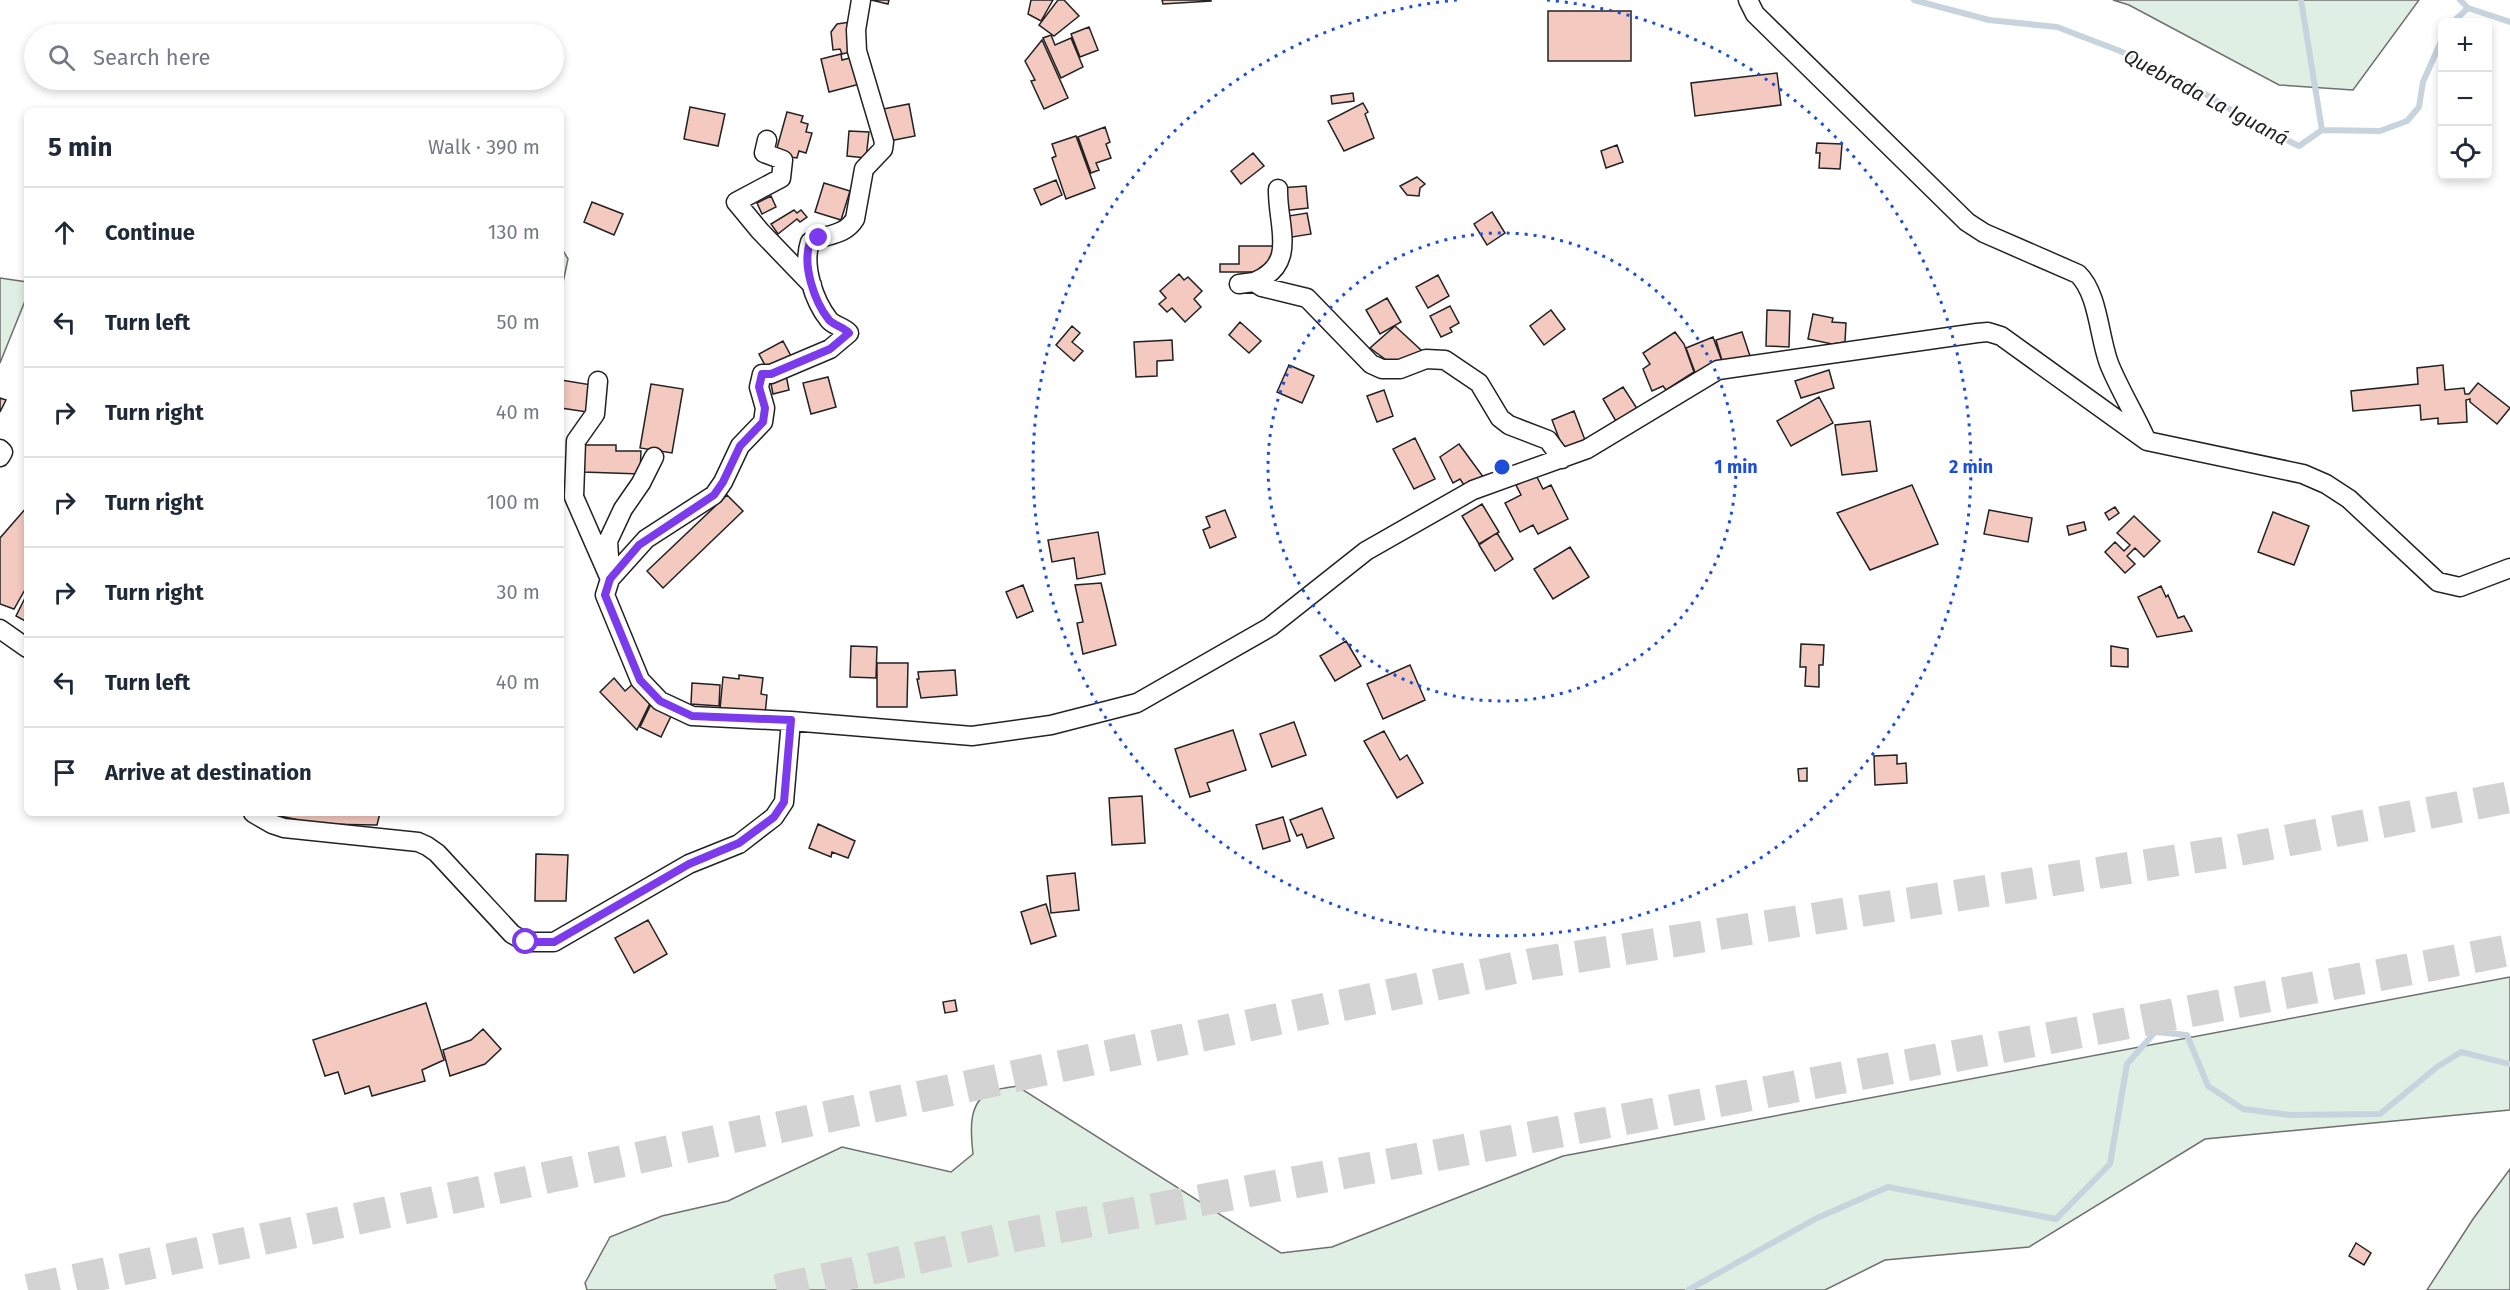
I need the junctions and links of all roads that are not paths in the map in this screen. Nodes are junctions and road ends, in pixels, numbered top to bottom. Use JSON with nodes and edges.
{"nodes":[{"id":1,"x":861,"y":0,"type":"edge"},
{"id":2,"x":1748,"y":0,"type":"edge"},
{"id":3,"x":767,"y":140,"type":"dead end"},
{"id":4,"x":1278,"y":189,"type":"dead end"},
{"id":5,"x":813,"y":286,"type":"junction"},
{"id":6,"x":598,"y":381,"type":"dead end"},
{"id":7,"x":2148,"y":441,"type":"junction"},
{"id":8,"x":0,"y":449,"type":"edge"},
{"id":9,"x":0,"y":456,"type":"edge"},
{"id":10,"x":654,"y":457,"type":"dead end"},
{"id":11,"x":1562,"y":459,"type":"junction"},
{"id":12,"x":2510,"y":568,"type":"edge"},
{"id":13,"x":610,"y":579,"type":"junction"},
{"id":14,"x":0,"y":629,"type":"edge"},
{"id":15,"x":24,"y":646,"type":"edge"},
{"id":16,"x":791,"y":720,"type":"junction"},
{"id":17,"x":258,"y":816,"type":"edge"}],
"edges":[{"from":1,"to":5,"type":"street"},
{"from":2,"to":7,"type":"street"},
{"from":3,"to":5,"type":"street"},
{"from":4,"to":11,"type":"street"},
{"from":5,"to":13,"type":"street"},
{"from":6,"to":13,"type":"street"},
{"from":7,"to":11,"type":"street"},
{"from":7,"to":12,"type":"street"},
{"from":8,"to":9,"type":"street"},
{"from":10,"to":13,"type":"street"},
{"from":11,"to":16,"type":"street"},
{"from":13,"to":16,"type":"street"},
{"from":14,"to":15,"type":"street"},
{"from":16,"to":17,"type":"street"}]}
